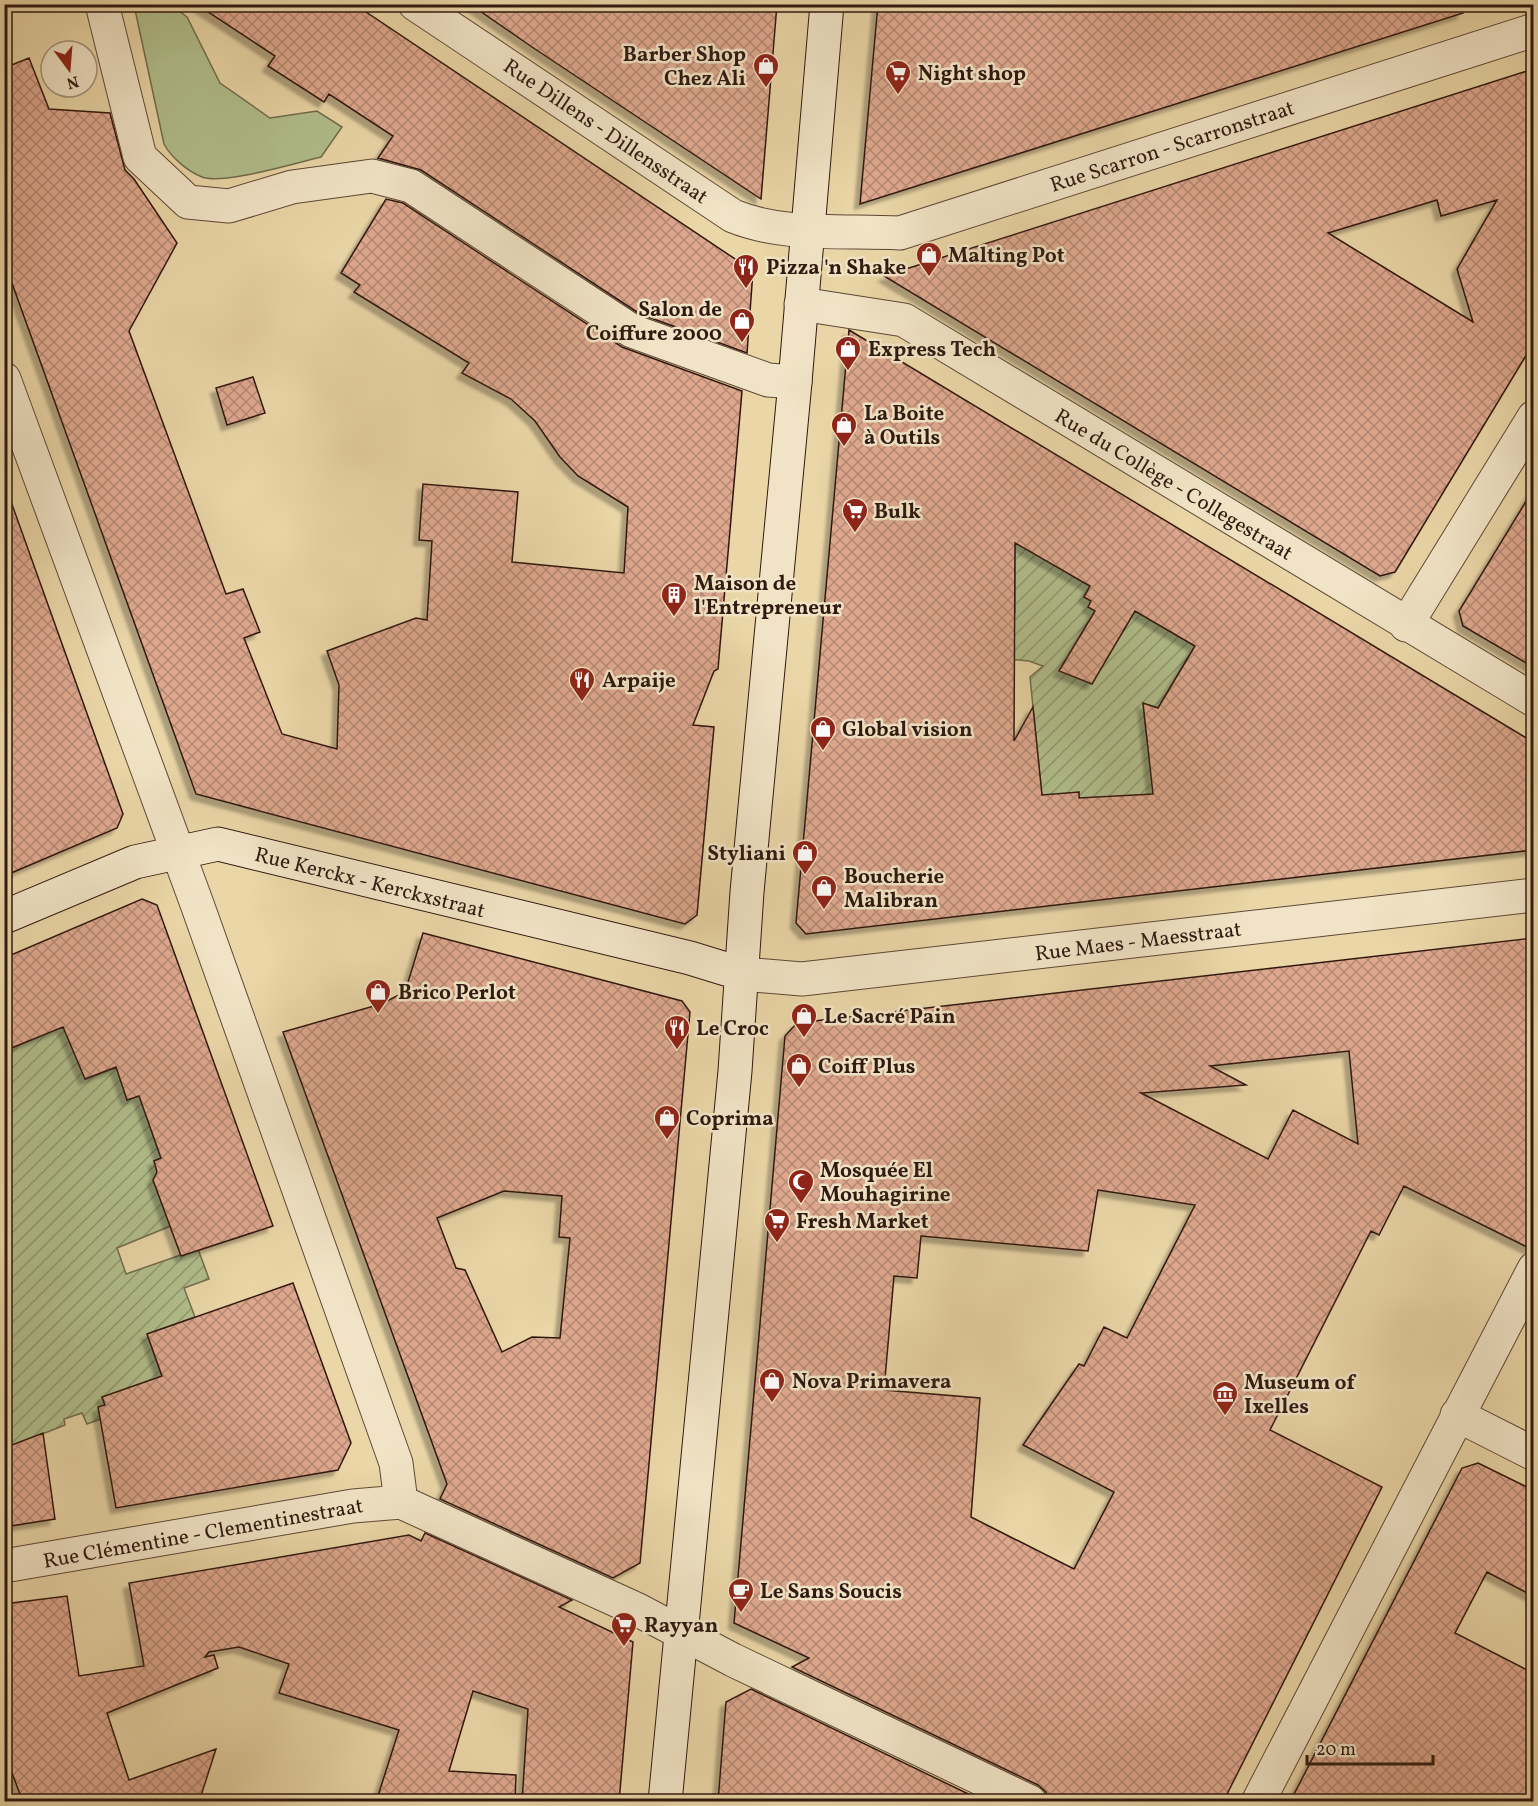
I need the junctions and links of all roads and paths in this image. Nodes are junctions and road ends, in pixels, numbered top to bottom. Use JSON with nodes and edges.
{"nodes":[{"id":1,"x":102,"y":4,"type":"edge"},
{"id":2,"x":415,"y":4,"type":"edge"},
{"id":3,"x":827,"y":4,"type":"edge"},
{"id":4,"x":1533,"y":30,"type":"edge"},
{"id":5,"x":807,"y":231,"type":"junction"},
{"id":6,"x":801,"y":304,"type":"junction"},
{"id":7,"x":4,"y":379,"type":"edge"},
{"id":8,"x":795,"y":382,"type":"junction"},
{"id":9,"x":1533,"y":417,"type":"edge"},
{"id":10,"x":1406,"y":625,"type":"junction"},
{"id":11,"x":1533,"y":700,"type":"edge"},
{"id":12,"x":176,"y":853,"type":"junction"},
{"id":13,"x":1533,"y":895,"type":"edge"},
{"id":14,"x":4,"y":917,"type":"edge"},
{"id":15,"x":742,"y":974,"type":"junction"},
{"id":16,"x":1533,"y":1269,"type":"edge"},
{"id":17,"x":1457,"y":1415,"type":"junction"},
{"id":18,"x":1533,"y":1454,"type":"edge"},
{"id":19,"x":401,"y":1502,"type":"junction"},
{"id":20,"x":4,"y":1566,"type":"edge"},
{"id":21,"x":680,"y":1631,"type":"junction"},
{"id":22,"x":665,"y":1802,"type":"edge"},
{"id":23,"x":1030,"y":1802,"type":"edge"},
{"id":24,"x":1258,"y":1802,"type":"edge"}],
"edges":[{"from":1,"to":8,"type":"street"},
{"from":2,"to":5,"type":"street","name":"Rue Dillens - Dillensstraat"},
{"from":3,"to":5,"type":"street"},
{"from":4,"to":5,"type":"street","name":"Rue Scarron - Scarronstraat"},
{"from":5,"to":6,"type":"street"},
{"from":6,"to":8,"type":"street"},
{"from":6,"to":10,"type":"street","name":"Rue du Collège - Collegestraat"},
{"from":7,"to":12,"type":"street"},
{"from":8,"to":15,"type":"street"},
{"from":9,"to":10,"type":"street"},
{"from":10,"to":11,"type":"street","name":"Rue du Collège - Collegestraat"},
{"from":12,"to":14,"type":"street","name":"Rue Kerckx - Kerckxstraat"},
{"from":12,"to":15,"type":"street","name":"Rue Kerckx - Kerckxstraat"},
{"from":12,"to":19,"type":"street"},
{"from":13,"to":15,"type":"street","name":"Rue Maes - Maesstraat"},
{"from":15,"to":21,"type":"street"},
{"from":16,"to":17,"type":"street"},
{"from":17,"to":18,"type":"street"},
{"from":17,"to":24,"type":"street"},
{"from":19,"to":20,"type":"street","name":"Rue Clémentine - Clementinestraat"},
{"from":19,"to":21,"type":"street"},
{"from":21,"to":22,"type":"street"},
{"from":21,"to":23,"type":"street"}]}
